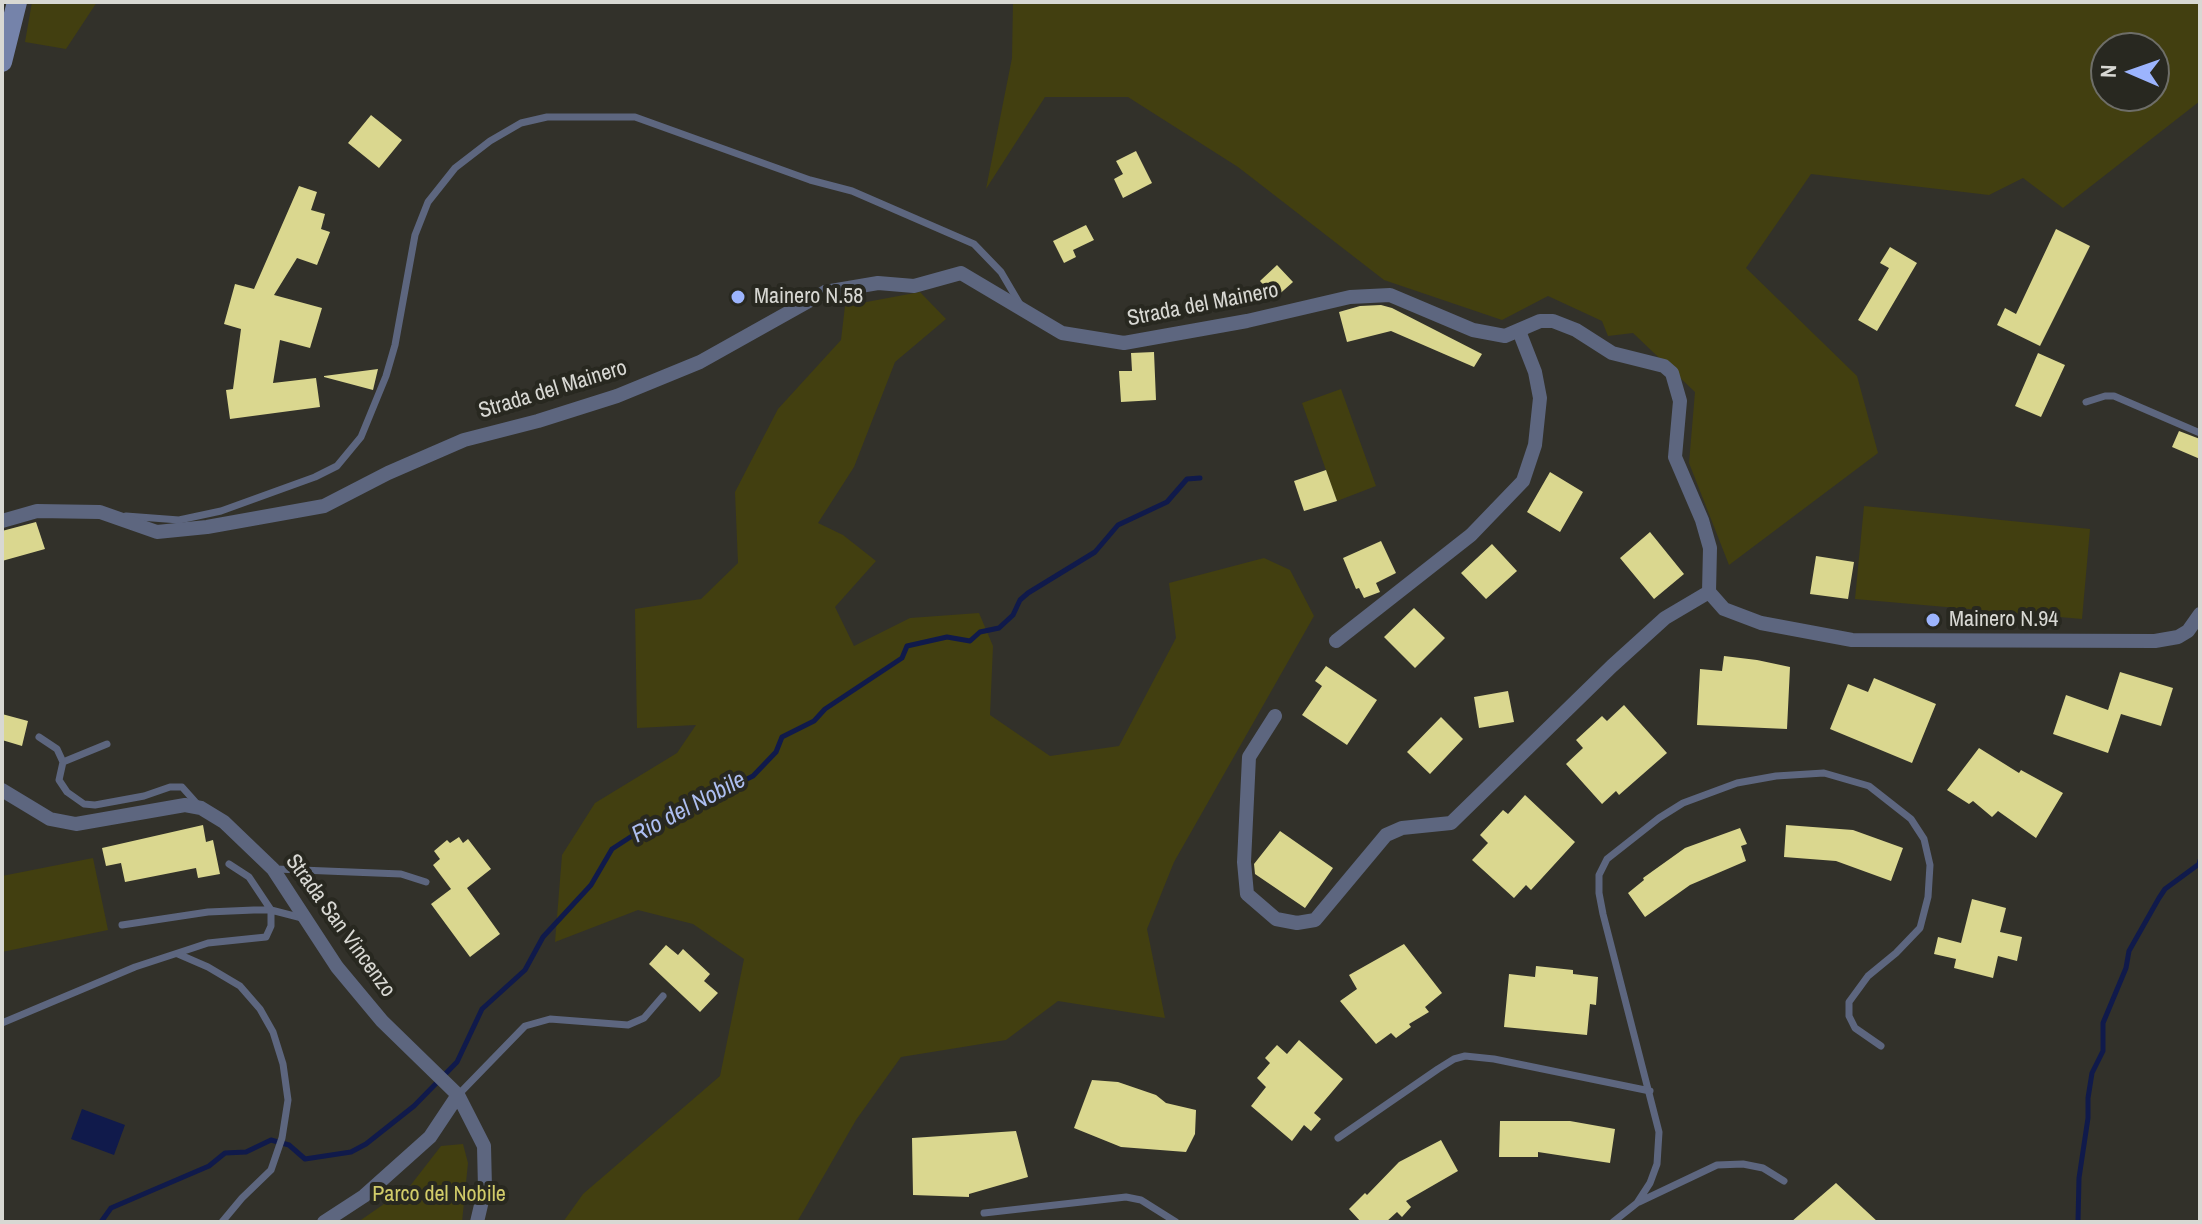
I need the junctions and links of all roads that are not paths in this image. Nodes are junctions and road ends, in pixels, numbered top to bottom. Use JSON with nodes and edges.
{"nodes":[{"id":1,"x":17,"y":2,"type":"edge"},
{"id":2,"x":2,"y":62,"type":"edge"},
{"id":3,"x":1024,"y":312,"type":"junction"},
{"id":4,"x":1519,"y":331,"type":"junction"},
{"id":5,"x":2086,"y":402,"type":"dead end"},
{"id":6,"x":2200,"y":433,"type":"edge"},
{"id":7,"x":100,"y":512,"type":"junction"},
{"id":8,"x":2,"y":521,"type":"edge"},
{"id":9,"x":1709,"y":592,"type":"junction"},
{"id":10,"x":2200,"y":614,"type":"edge"},
{"id":11,"x":1336,"y":641,"type":"dead end"},
{"id":12,"x":1275,"y":716,"type":"dead end"},
{"id":13,"x":39,"y":737,"type":"dead end"},
{"id":14,"x":107,"y":744,"type":"dead end"},
{"id":15,"x":63,"y":762,"type":"junction"},
{"id":16,"x":2,"y":790,"type":"edge"},
{"id":17,"x":201,"y":808,"type":"junction"},
{"id":18,"x":229,"y":864,"type":"dead end"},
{"id":19,"x":273,"y":869,"type":"junction"},
{"id":20,"x":426,"y":882,"type":"dead end"},
{"id":21,"x":271,"y":910,"type":"junction"},
{"id":22,"x":308,"y":920,"type":"junction"},
{"id":23,"x":122,"y":925,"type":"dead end"},
{"id":24,"x":178,"y":954,"type":"junction"},
{"id":25,"x":663,"y":996,"type":"dead end"},
{"id":26,"x":2,"y":1023,"type":"edge"},
{"id":27,"x":1881,"y":1046,"type":"dead end"},
{"id":28,"x":1650,"y":1091,"type":"junction"},
{"id":29,"x":458,"y":1095,"type":"junction"},
{"id":30,"x":1338,"y":1138,"type":"dead end"},
{"id":31,"x":1784,"y":1181,"type":"dead end"},
{"id":32,"x":1637,"y":1203,"type":"junction"},
{"id":33,"x":984,"y":1213,"type":"dead end"},
{"id":34,"x":222,"y":1222,"type":"edge"},
{"id":35,"x":324,"y":1222,"type":"edge"},
{"id":36,"x":477,"y":1222,"type":"edge"},
{"id":37,"x":1176,"y":1222,"type":"edge"},
{"id":38,"x":1613,"y":1222,"type":"edge"}],
"edges":[{"from":1,"to":2,"type":"street"},
{"from":3,"to":4,"type":"street","name":"Strada del Mainero"},
{"from":3,"to":7,"type":"street","name":"Strada del Mainero"},
{"from":3,"to":7,"type":"lane"},
{"from":4,"to":9,"type":"street","name":"Strada del Mainero"},
{"from":4,"to":11,"type":"street"},
{"from":5,"to":6,"type":"lane"},
{"from":7,"to":8,"type":"street","name":"Strada del Mainero"},
{"from":9,"to":10,"type":"street"},
{"from":9,"to":12,"type":"street"},
{"from":13,"to":15,"type":"lane"},
{"from":14,"to":15,"type":"lane"},
{"from":15,"to":17,"type":"lane"},
{"from":16,"to":17,"type":"street"},
{"from":17,"to":19,"type":"street","name":"Strada San Vincenzo"},
{"from":18,"to":21,"type":"lane"},
{"from":19,"to":20,"type":"lane"},
{"from":19,"to":22,"type":"street","name":"Strada San Vincenzo"},
{"from":21,"to":22,"type":"lane"},
{"from":21,"to":23,"type":"lane"},
{"from":21,"to":24,"type":"lane"},
{"from":22,"to":29,"type":"street","name":"Strada San Vincenzo"},
{"from":24,"to":26,"type":"lane"},
{"from":24,"to":34,"type":"lane"},
{"from":25,"to":29,"type":"lane"},
{"from":27,"to":28,"type":"lane"},
{"from":28,"to":30,"type":"lane"},
{"from":28,"to":32,"type":"lane"},
{"from":29,"to":35,"type":"street"},
{"from":29,"to":36,"type":"street","name":"Strada San Vincenzo"},
{"from":31,"to":32,"type":"lane"},
{"from":32,"to":38,"type":"lane"},
{"from":33,"to":37,"type":"lane"}]}
